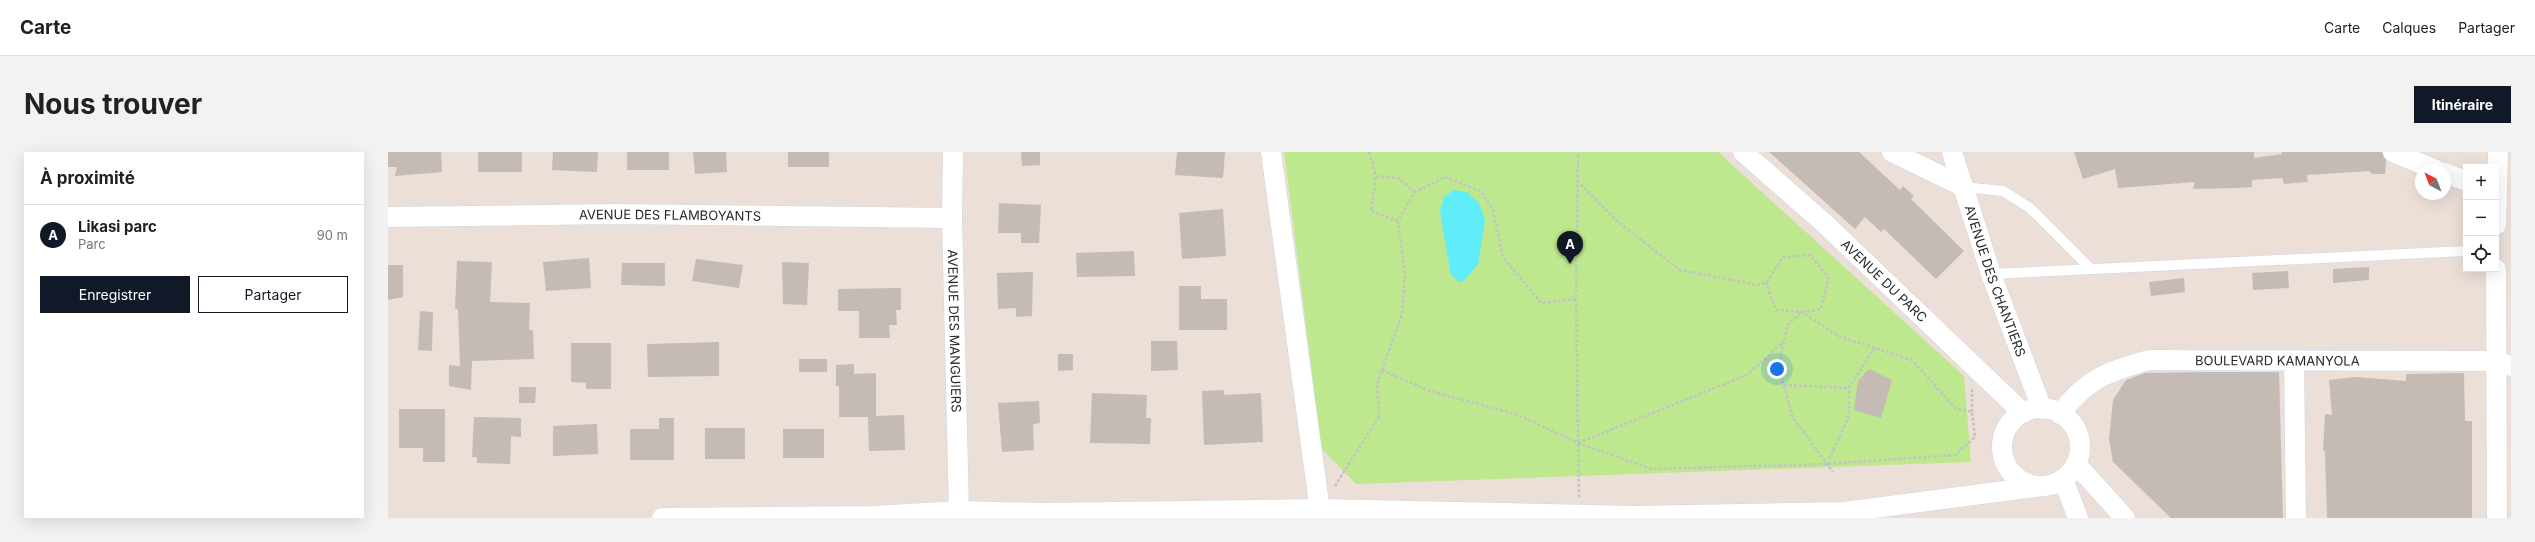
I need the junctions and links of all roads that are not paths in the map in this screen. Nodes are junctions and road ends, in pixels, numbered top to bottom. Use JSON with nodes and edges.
{"nodes":[{"id":1,"x":952,"y":152,"type":"edge"},
{"id":2,"x":1271,"y":152,"type":"edge"},
{"id":3,"x":1743,"y":152,"type":"edge"},
{"id":4,"x":1892,"y":152,"type":"edge"},
{"id":5,"x":1952,"y":152,"type":"edge"},
{"id":6,"x":2393,"y":152,"type":"edge"},
{"id":7,"x":2498,"y":152,"type":"edge"},
{"id":8,"x":2422,"y":164,"type":"edge"},
{"id":9,"x":2497,"y":164,"type":"edge"},
{"id":10,"x":2451,"y":175,"type":"edge"},
{"id":11,"x":2463,"y":180,"type":"edge"},
{"id":12,"x":1964,"y":187,"type":"junction"},
{"id":13,"x":2499,"y":194,"type":"edge"},
{"id":14,"x":2511,"y":199,"type":"edge"},
{"id":15,"x":388,"y":217,"type":"edge"},
{"id":16,"x":952,"y":218,"type":"junction"},
{"id":17,"x":2463,"y":251,"type":"edge"},
{"id":18,"x":2091,"y":269,"type":"junction"},
{"id":19,"x":2496,"y":272,"type":"edge"},
{"id":20,"x":1991,"y":274,"type":"junction"},
{"id":21,"x":2294,"y":360,"type":"junction"},
{"id":22,"x":2504,"y":363,"type":"edge"},
{"id":23,"x":2042,"y":412,"type":"junction"},
{"id":24,"x":2076,"y":464,"type":"junction"},
{"id":25,"x":2062,"y":480,"type":"junction"},
{"id":26,"x":2043,"y":486,"type":"junction"},
{"id":27,"x":959,"y":511,"type":"junction"},
{"id":28,"x":1321,"y":513,"type":"edge"},
{"id":29,"x":1844,"y":515,"type":"edge"},
{"id":30,"x":1580,"y":517,"type":"edge"},
{"id":31,"x":662,"y":518,"type":"edge"},
{"id":32,"x":2078,"y":518,"type":"edge"},
{"id":33,"x":2124,"y":518,"type":"edge"},
{"id":34,"x":2296,"y":518,"type":"edge"},
{"id":35,"x":2497,"y":518,"type":"edge"}],
"edges":[{"from":1,"to":16,"type":"street","name":"AVENUE DES MANGUIERS"},
{"from":2,"to":28,"type":"street"},
{"from":3,"to":23,"type":"street","name":"AVENUE DU PARC"},
{"from":4,"to":12,"type":"street"},
{"from":5,"to":12,"type":"street","name":"AVENUE DES CHANTIERS"},
{"from":6,"to":8,"type":"street"},
{"from":7,"to":9,"type":"street"},
{"from":10,"to":11,"type":"street"},
{"from":12,"to":18,"type":"lane"},
{"from":12,"to":20,"type":"street","name":"AVENUE DES CHANTIERS"},
{"from":13,"to":14,"type":"street"},
{"from":15,"to":16,"type":"street","name":"AVENUE DES FLAMBOYANTS"},
{"from":16,"to":27,"type":"street","name":"AVENUE DES MANGUIERS"},
{"from":17,"to":18,"type":"lane"},
{"from":18,"to":20,"type":"lane"},
{"from":19,"to":22,"type":"street"},
{"from":20,"to":23,"type":"street","name":"AVENUE DES CHANTIERS"},
{"from":21,"to":22,"type":"street","name":"BOULEVARD KAMANYOLA"},
{"from":21,"to":23,"type":"street","name":"BOULEVARD KAMANYOLA"},
{"from":21,"to":34,"type":"street"},
{"from":22,"to":35,"type":"street"},
{"from":23,"to":24,"type":"street"},
{"from":23,"to":26,"type":"street"},
{"from":24,"to":25,"type":"street"},
{"from":24,"to":33,"type":"street"},
{"from":25,"to":26,"type":"street"},
{"from":25,"to":32,"type":"street"},
{"from":26,"to":29,"type":"street"},
{"from":27,"to":28,"type":"street"},
{"from":27,"to":31,"type":"street"},
{"from":28,"to":30,"type":"street"},
{"from":29,"to":30,"type":"street"}]}
